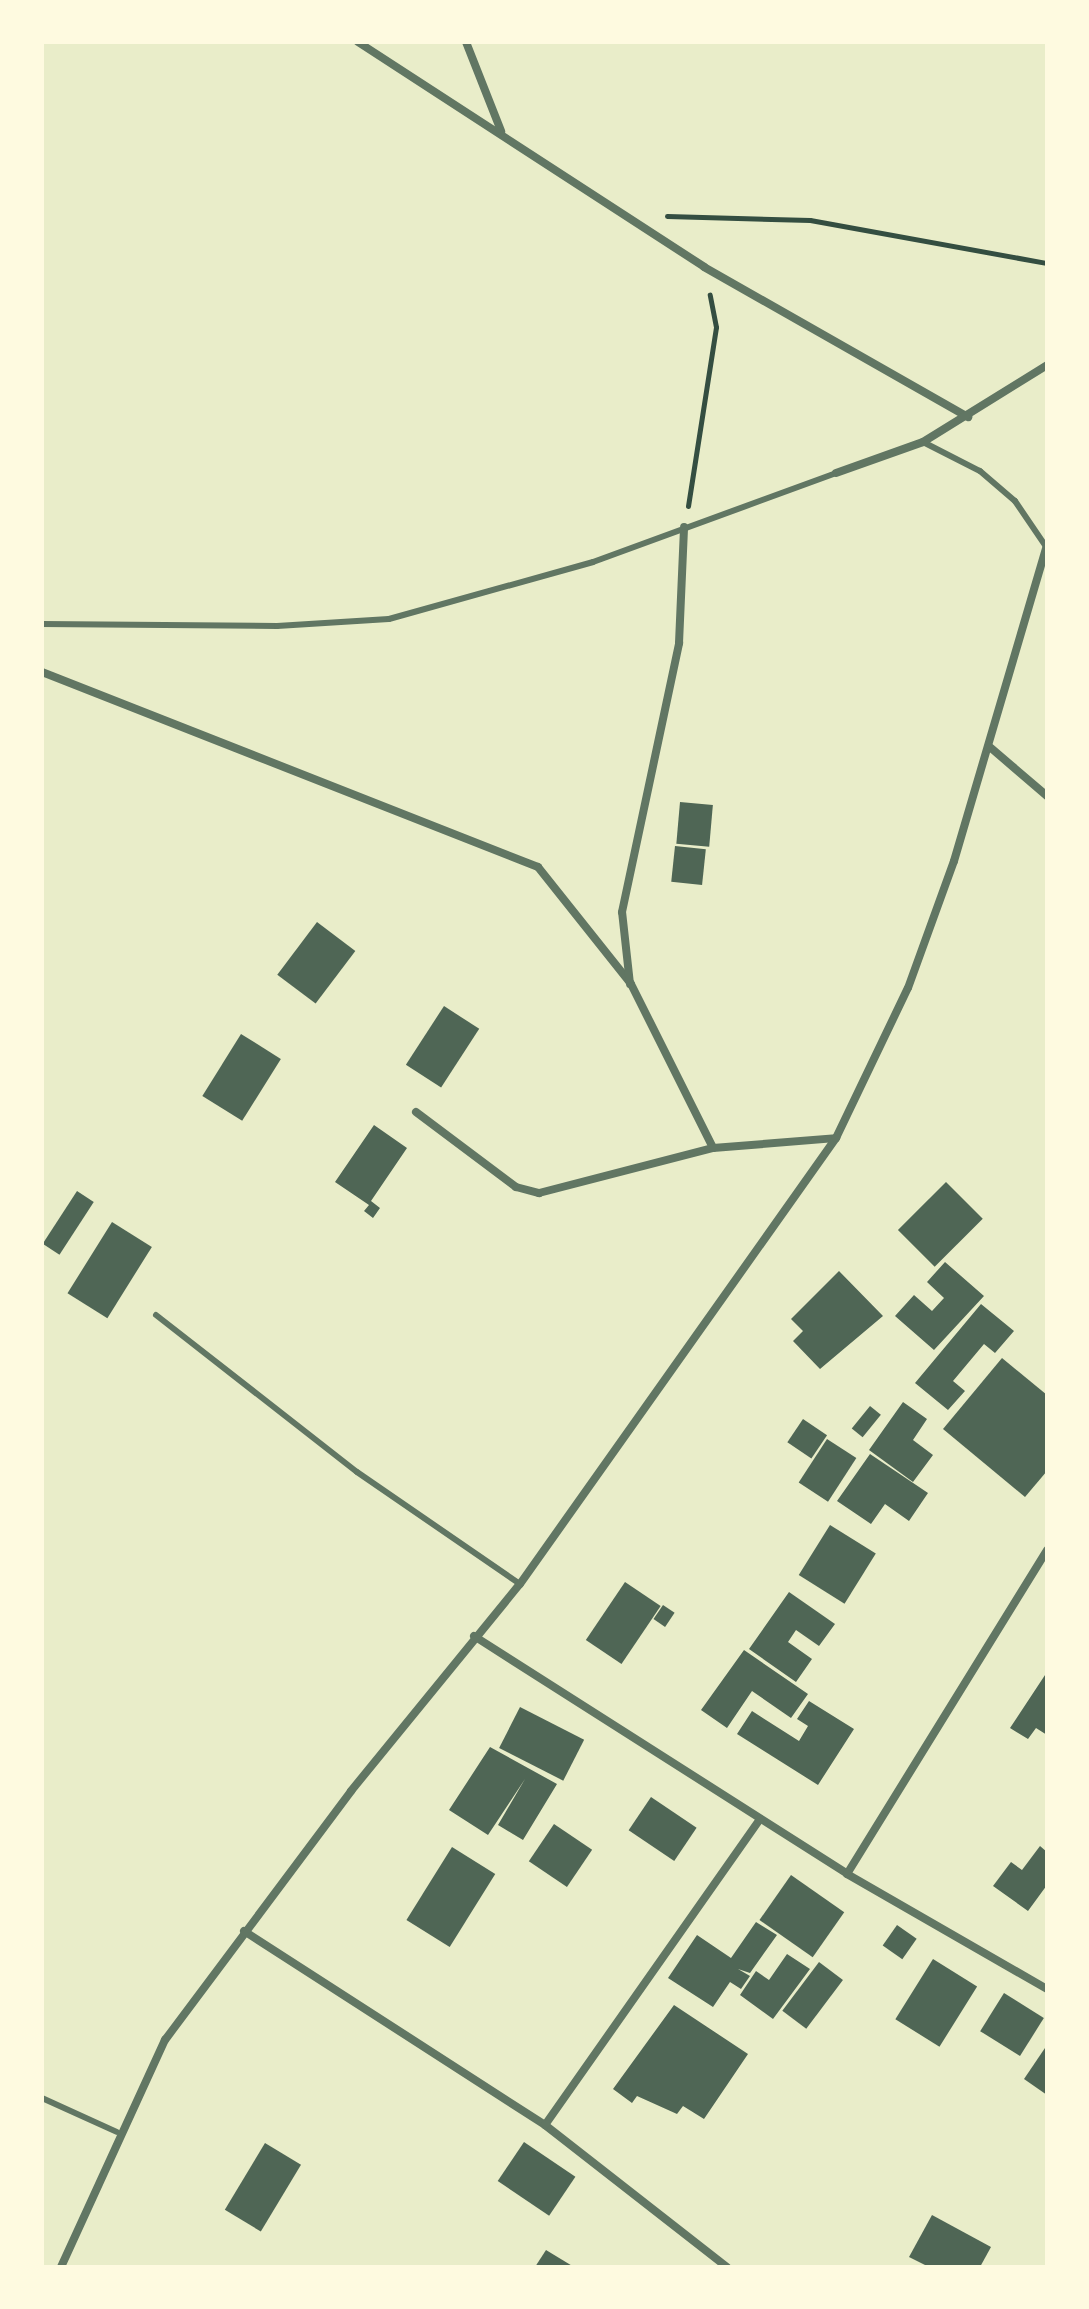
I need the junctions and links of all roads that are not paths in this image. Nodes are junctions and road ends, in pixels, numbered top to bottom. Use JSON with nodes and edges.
{"nodes":[{"id":1,"x":358,"y":42,"type":"edge"},
{"id":2,"x":466,"y":42,"type":"edge"},
{"id":3,"x":501,"y":132,"type":"junction"},
{"id":4,"x":1047,"y":365,"type":"edge"},
{"id":5,"x":968,"y":417,"type":"junction"},
{"id":6,"x":923,"y":442,"type":"junction"},
{"id":7,"x":836,"y":473,"type":"joint"},
{"id":8,"x":684,"y":527,"type":"junction"},
{"id":9,"x":1047,"y":547,"type":"edge"},
{"id":10,"x":42,"y":624,"type":"edge"},
{"id":11,"x":42,"y":672,"type":"edge"},
{"id":12,"x":991,"y":748,"type":"junction"},
{"id":13,"x":1047,"y":796,"type":"edge"},
{"id":14,"x":631,"y":984,"type":"junction"},
{"id":15,"x":416,"y":1112,"type":"dead end"},
{"id":16,"x":836,"y":1138,"type":"junction"},
{"id":17,"x":713,"y":1148,"type":"junction"},
{"id":18,"x":156,"y":1315,"type":"dead end"},
{"id":19,"x":1047,"y":1550,"type":"edge"},
{"id":20,"x":520,"y":1584,"type":"junction"},
{"id":21,"x":474,"y":1636,"type":"junction"},
{"id":22,"x":760,"y":1819,"type":"junction"},
{"id":23,"x":847,"y":1874,"type":"junction"},
{"id":24,"x":244,"y":1931,"type":"junction"},
{"id":25,"x":1047,"y":1989,"type":"edge"},
{"id":26,"x":42,"y":2098,"type":"edge"},
{"id":27,"x":545,"y":2125,"type":"junction"},
{"id":28,"x":117,"y":2132,"type":"junction"},
{"id":29,"x":61,"y":2267,"type":"edge"},
{"id":30,"x":727,"y":2267,"type":"edge"}],
"edges":[{"from":1,"to":3,"type":"street"},
{"from":2,"to":3,"type":"street"},
{"from":3,"to":5,"type":"street"},
{"from":4,"to":5,"type":"street"},
{"from":5,"to":6,"type":"street"},
{"from":6,"to":7,"type":"street"},
{"from":6,"to":9,"type":"lane"},
{"from":7,"to":8,"type":"lane"},
{"from":8,"to":10,"type":"lane"},
{"from":8,"to":14,"type":"street"},
{"from":9,"to":12,"type":"street"},
{"from":11,"to":14,"type":"street"},
{"from":12,"to":13,"type":"street"},
{"from":12,"to":16,"type":"street"},
{"from":14,"to":17,"type":"street"},
{"from":15,"to":17,"type":"street"},
{"from":16,"to":17,"type":"street"},
{"from":16,"to":20,"type":"street"},
{"from":18,"to":20,"type":"lane"},
{"from":19,"to":23,"type":"street"},
{"from":20,"to":21,"type":"street"},
{"from":21,"to":22,"type":"street"},
{"from":21,"to":24,"type":"street"},
{"from":22,"to":23,"type":"street"},
{"from":22,"to":27,"type":"street"},
{"from":23,"to":25,"type":"street"},
{"from":24,"to":27,"type":"street"},
{"from":24,"to":28,"type":"street"},
{"from":26,"to":28,"type":"lane"},
{"from":27,"to":30,"type":"street"},
{"from":28,"to":29,"type":"street"}]}
